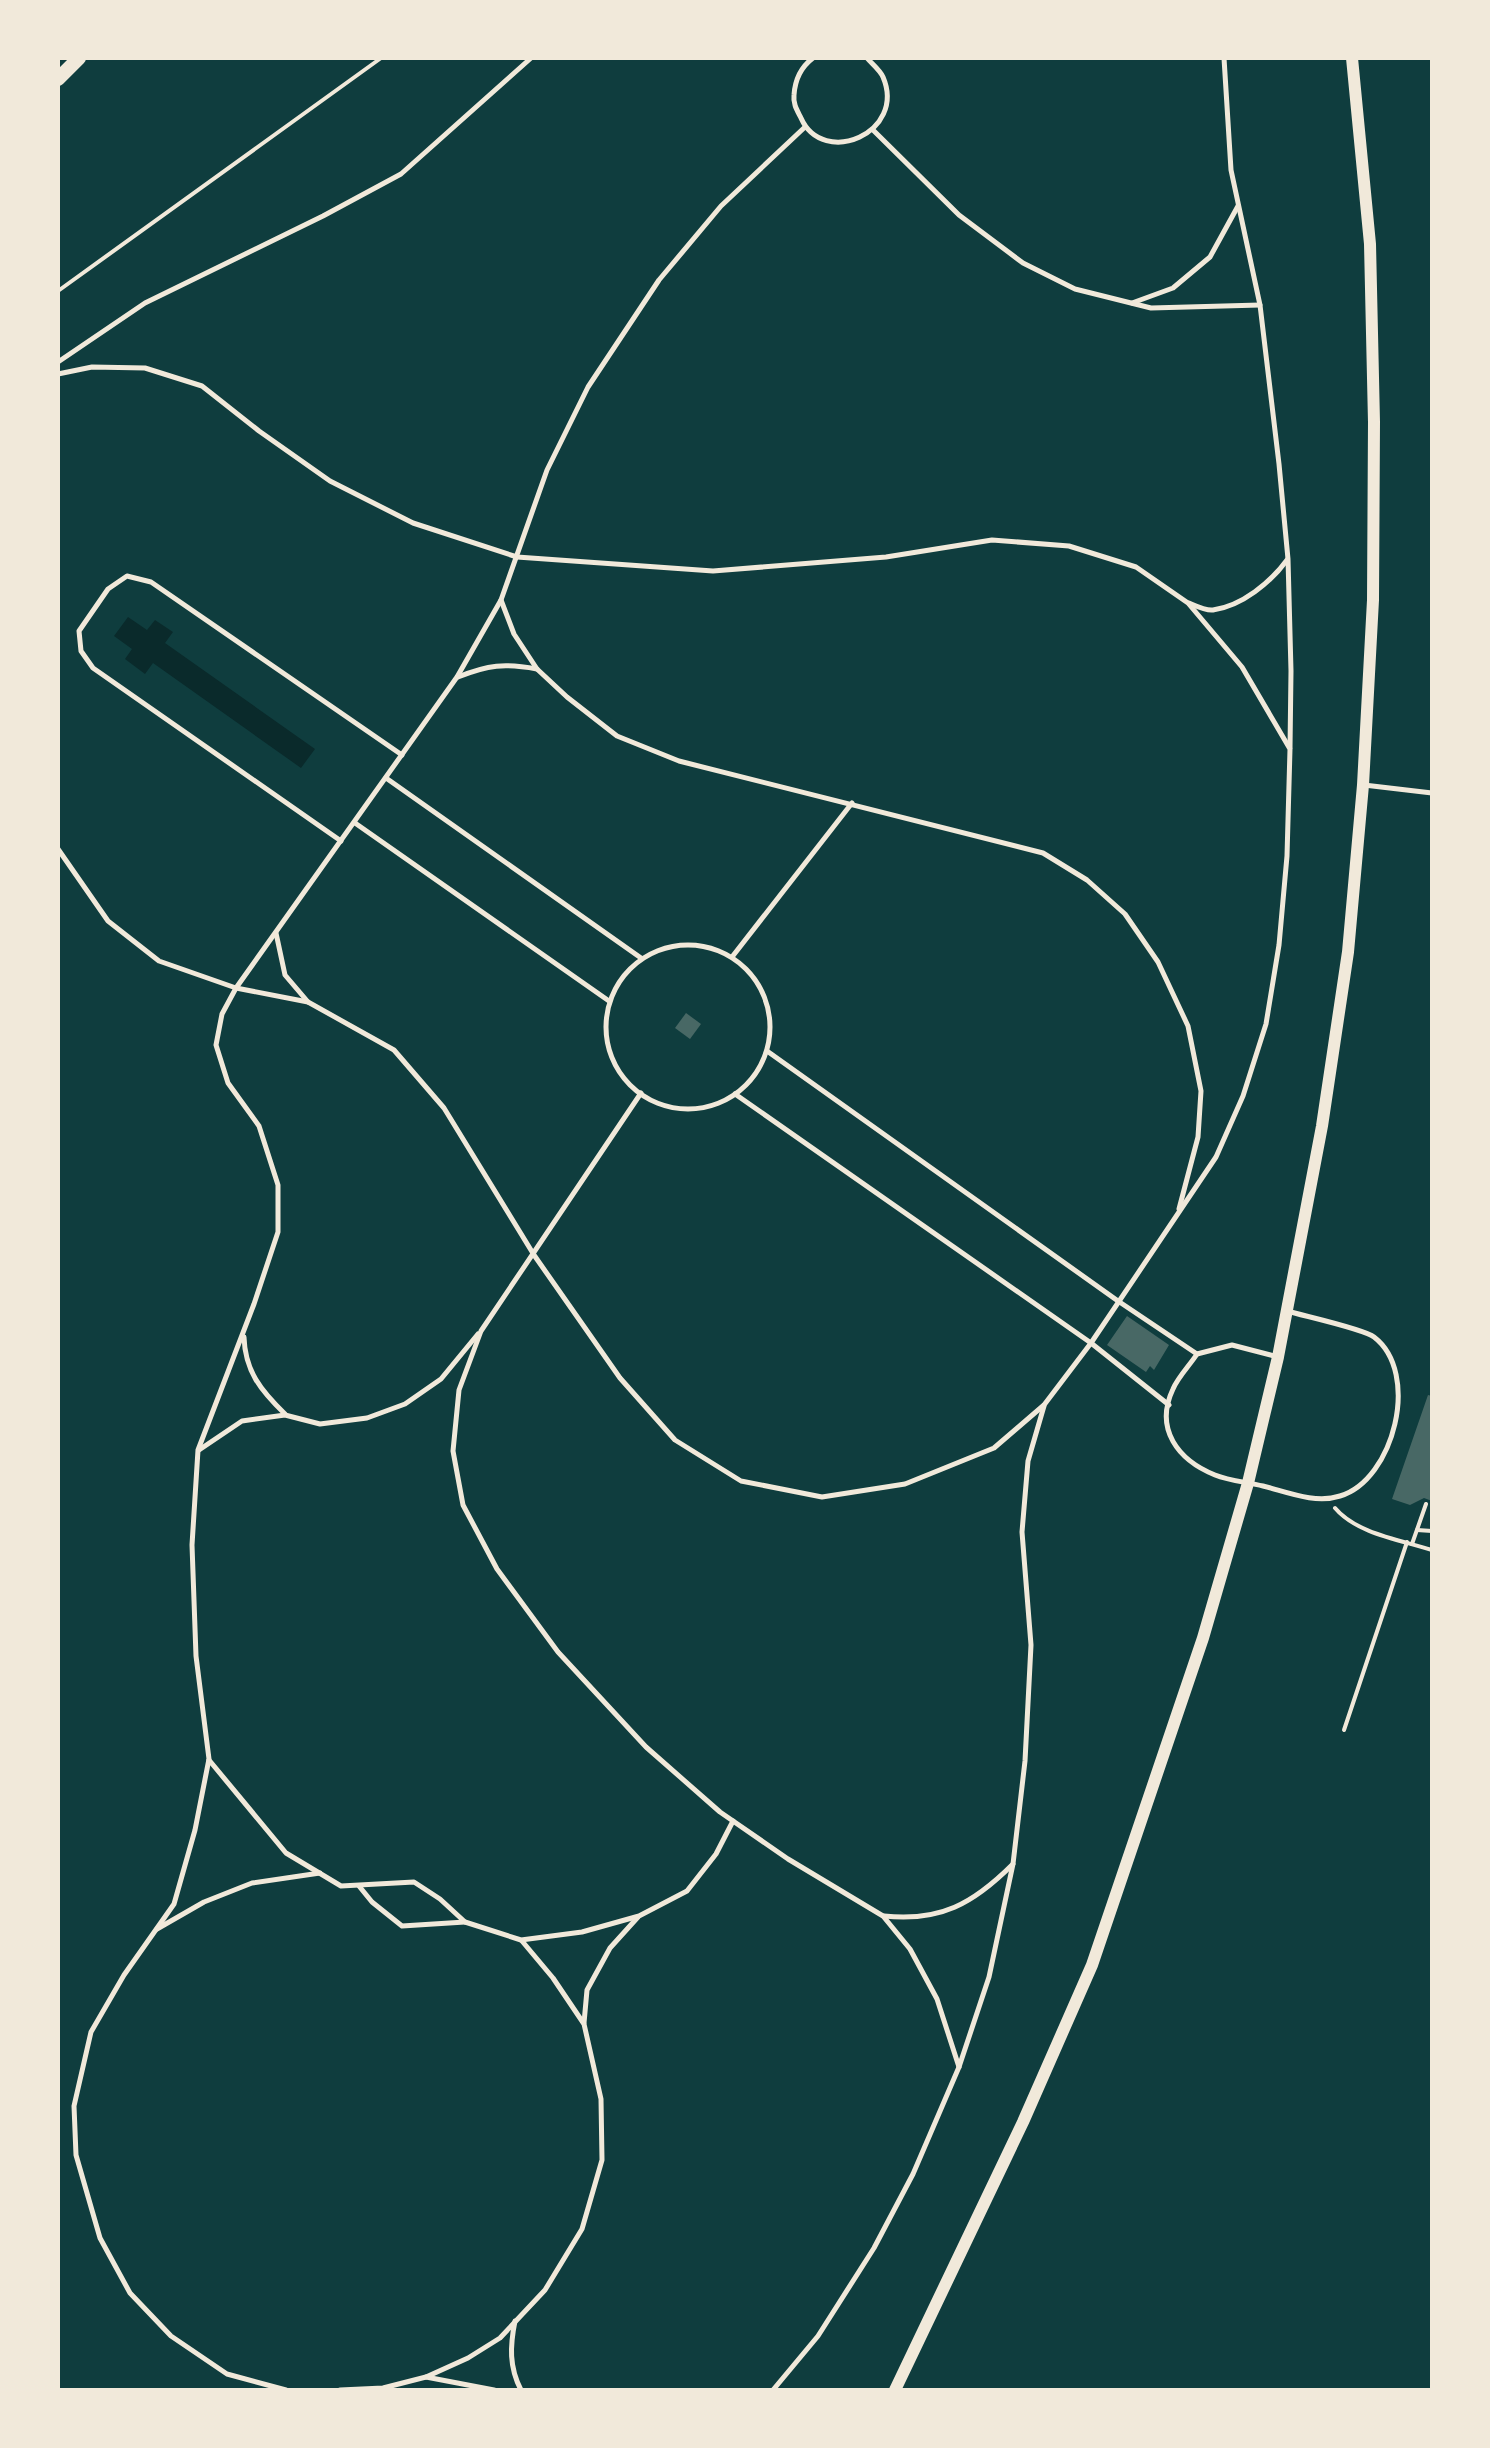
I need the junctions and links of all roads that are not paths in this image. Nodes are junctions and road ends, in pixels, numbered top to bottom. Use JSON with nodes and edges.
{"nodes":[{"id":1,"x":79,"y":58,"type":"edge"},
{"id":2,"x":531,"y":58,"type":"edge"},
{"id":3,"x":813,"y":58,"type":"edge"},
{"id":4,"x":867,"y":58,"type":"edge"},
{"id":5,"x":1224,"y":58,"type":"edge"},
{"id":6,"x":1352,"y":58,"type":"edge"},
{"id":7,"x":804,"y":60,"type":"edge"},
{"id":8,"x":58,"y":79,"type":"edge"},
{"id":9,"x":805,"y":127,"type":"junction"},
{"id":10,"x":873,"y":130,"type":"junction"},
{"id":11,"x":1239,"y":204,"type":"junction"},
{"id":12,"x":1131,"y":303,"type":"junction"},
{"id":13,"x":1260,"y":305,"type":"junction"},
{"id":14,"x":58,"y":362,"type":"edge"},
{"id":15,"x":58,"y":374,"type":"edge"},
{"id":16,"x":517,"y":557,"type":"junction"},
{"id":17,"x":1288,"y":559,"type":"junction"},
{"id":18,"x":501,"y":600,"type":"junction"},
{"id":19,"x":1188,"y":603,"type":"junction"},
{"id":20,"x":537,"y":669,"type":"junction"},
{"id":21,"x":457,"y":677,"type":"junction"},
{"id":22,"x":1290,"y":749,"type":"junction"},
{"id":23,"x":402,"y":755,"type":"junction"},
{"id":24,"x":386,"y":778,"type":"junction"},
{"id":25,"x":1363,"y":785,"type":"junction"},
{"id":26,"x":1432,"y":793,"type":"edge"},
{"id":27,"x":852,"y":803,"type":"junction"},
{"id":28,"x":355,"y":823,"type":"junction"},
{"id":29,"x":341,"y":841,"type":"junction"},
{"id":30,"x":58,"y":849,"type":"edge"},
{"id":31,"x":276,"y":933,"type":"junction"},
{"id":32,"x":732,"y":957,"type":"junction"},
{"id":33,"x":641,"y":958,"type":"junction"},
{"id":34,"x":236,"y":988,"type":"junction"},
{"id":35,"x":609,"y":1001,"type":"junction"},
{"id":36,"x":308,"y":1002,"type":"junction"},
{"id":37,"x":767,"y":1051,"type":"junction"},
{"id":38,"x":641,"y":1093,"type":"junction"},
{"id":39,"x":735,"y":1094,"type":"junction"},
{"id":40,"x":1177,"y":1213,"type":"junction"},
{"id":41,"x":534,"y":1255,"type":"junction"},
{"id":42,"x":1118,"y":1301,"type":"junction"},
{"id":43,"x":1286,"y":1311,"type":"junction"},
{"id":44,"x":481,"y":1331,"type":"junction"},
{"id":45,"x":243,"y":1333,"type":"junction"},
{"id":46,"x":1091,"y":1343,"type":"junction"},
{"id":47,"x":1197,"y":1354,"type":"junction"},
{"id":48,"x":1278,"y":1357,"type":"junction"},
{"id":49,"x":1044,"y":1405,"type":"junction"},
{"id":50,"x":1169,"y":1405,"type":"junction"},
{"id":51,"x":285,"y":1415,"type":"junction"},
{"id":52,"x":198,"y":1450,"type":"junction"},
{"id":53,"x":1248,"y":1483,"type":"junction"},
{"id":54,"x":209,"y":1759,"type":"junction"},
{"id":55,"x":733,"y":1821,"type":"junction"},
{"id":56,"x":1013,"y":1864,"type":"junction"},
{"id":57,"x":320,"y":1873,"type":"junction"},
{"id":58,"x":358,"y":1885,"type":"junction"},
{"id":59,"x":639,"y":1916,"type":"junction"},
{"id":60,"x":883,"y":1916,"type":"junction"},
{"id":61,"x":465,"y":1922,"type":"junction"},
{"id":62,"x":156,"y":1929,"type":"junction"},
{"id":63,"x":521,"y":1940,"type":"junction"},
{"id":64,"x":584,"y":2024,"type":"junction"},
{"id":65,"x":959,"y":2067,"type":"junction"},
{"id":66,"x":515,"y":2321,"type":"junction"},
{"id":67,"x":426,"y":2377,"type":"junction"},
{"id":68,"x":286,"y":2390,"type":"edge"},
{"id":69,"x":340,"y":2390,"type":"edge"},
{"id":70,"x":494,"y":2390,"type":"edge"},
{"id":71,"x":521,"y":2390,"type":"edge"},
{"id":72,"x":773,"y":2390,"type":"edge"},
{"id":73,"x":895,"y":2390,"type":"edge"}],
"edges":[{"from":1,"to":8,"type":"main road"},
{"from":2,"to":14,"type":"lane"},
{"from":3,"to":7,"type":"lane"},
{"from":4,"to":10,"type":"lane"},
{"from":5,"to":11,"type":"lane"},
{"from":6,"to":25,"type":"street"},
{"from":7,"to":9,"type":"lane"},
{"from":9,"to":10,"type":"lane"},
{"from":9,"to":16,"type":"lane"},
{"from":10,"to":12,"type":"lane"},
{"from":11,"to":12,"type":"lane"},
{"from":11,"to":13,"type":"lane"},
{"from":12,"to":13,"type":"lane"},
{"from":13,"to":17,"type":"lane"},
{"from":15,"to":16,"type":"lane"},
{"from":16,"to":18,"type":"lane"},
{"from":16,"to":19,"type":"lane"},
{"from":17,"to":19,"type":"lane"},
{"from":17,"to":22,"type":"lane"},
{"from":18,"to":20,"type":"lane"},
{"from":18,"to":21,"type":"lane"},
{"from":19,"to":22,"type":"lane"},
{"from":20,"to":21,"type":"lane"},
{"from":20,"to":27,"type":"lane"},
{"from":21,"to":23,"type":"lane"},
{"from":22,"to":40,"type":"lane"},
{"from":23,"to":24,"type":"lane"},
{"from":23,"to":29,"type":"lane"},
{"from":24,"to":28,"type":"lane"},
{"from":24,"to":33,"type":"lane"},
{"from":25,"to":26,"type":"lane"},
{"from":25,"to":43,"type":"street"},
{"from":27,"to":32,"type":"lane"},
{"from":27,"to":40,"type":"lane"},
{"from":28,"to":29,"type":"lane"},
{"from":28,"to":35,"type":"lane"},
{"from":29,"to":31,"type":"lane"},
{"from":30,"to":34,"type":"lane"},
{"from":31,"to":34,"type":"lane"},
{"from":31,"to":36,"type":"lane"},
{"from":32,"to":33,"type":"lane"},
{"from":32,"to":37,"type":"lane"},
{"from":33,"to":35,"type":"lane"},
{"from":34,"to":36,"type":"lane"},
{"from":34,"to":45,"type":"lane"},
{"from":35,"to":38,"type":"lane"},
{"from":36,"to":41,"type":"lane"},
{"from":37,"to":39,"type":"lane"},
{"from":37,"to":42,"type":"lane"},
{"from":38,"to":39,"type":"lane"},
{"from":38,"to":41,"type":"lane"},
{"from":39,"to":46,"type":"lane"},
{"from":40,"to":42,"type":"lane"},
{"from":41,"to":44,"type":"lane"},
{"from":41,"to":49,"type":"lane"},
{"from":42,"to":46,"type":"lane"},
{"from":42,"to":47,"type":"lane"},
{"from":43,"to":48,"type":"street"},
{"from":43,"to":53,"type":"lane"},
{"from":44,"to":51,"type":"lane"},
{"from":44,"to":55,"type":"lane"},
{"from":45,"to":51,"type":"lane"},
{"from":45,"to":52,"type":"lane"},
{"from":46,"to":49,"type":"lane"},
{"from":46,"to":50,"type":"lane"},
{"from":47,"to":48,"type":"lane"},
{"from":47,"to":50,"type":"lane"},
{"from":48,"to":53,"type":"street"},
{"from":49,"to":56,"type":"lane"},
{"from":50,"to":53,"type":"lane"},
{"from":51,"to":52,"type":"lane"},
{"from":52,"to":54,"type":"lane"},
{"from":53,"to":73,"type":"street"},
{"from":54,"to":57,"type":"lane"},
{"from":54,"to":62,"type":"lane"},
{"from":55,"to":59,"type":"lane"},
{"from":55,"to":60,"type":"lane"},
{"from":56,"to":60,"type":"lane"},
{"from":56,"to":65,"type":"lane"},
{"from":57,"to":58,"type":"lane"},
{"from":57,"to":62,"type":"lane"},
{"from":58,"to":61,"type":"lane"},
{"from":58,"to":61,"type":"lane"},
{"from":59,"to":63,"type":"lane"},
{"from":59,"to":64,"type":"lane"},
{"from":60,"to":65,"type":"lane"},
{"from":61,"to":63,"type":"lane"},
{"from":62,"to":68,"type":"lane"},
{"from":63,"to":64,"type":"lane"},
{"from":64,"to":66,"type":"lane"},
{"from":65,"to":72,"type":"lane"},
{"from":66,"to":67,"type":"lane"},
{"from":66,"to":71,"type":"lane"},
{"from":67,"to":69,"type":"lane"},
{"from":67,"to":70,"type":"lane"}]}
